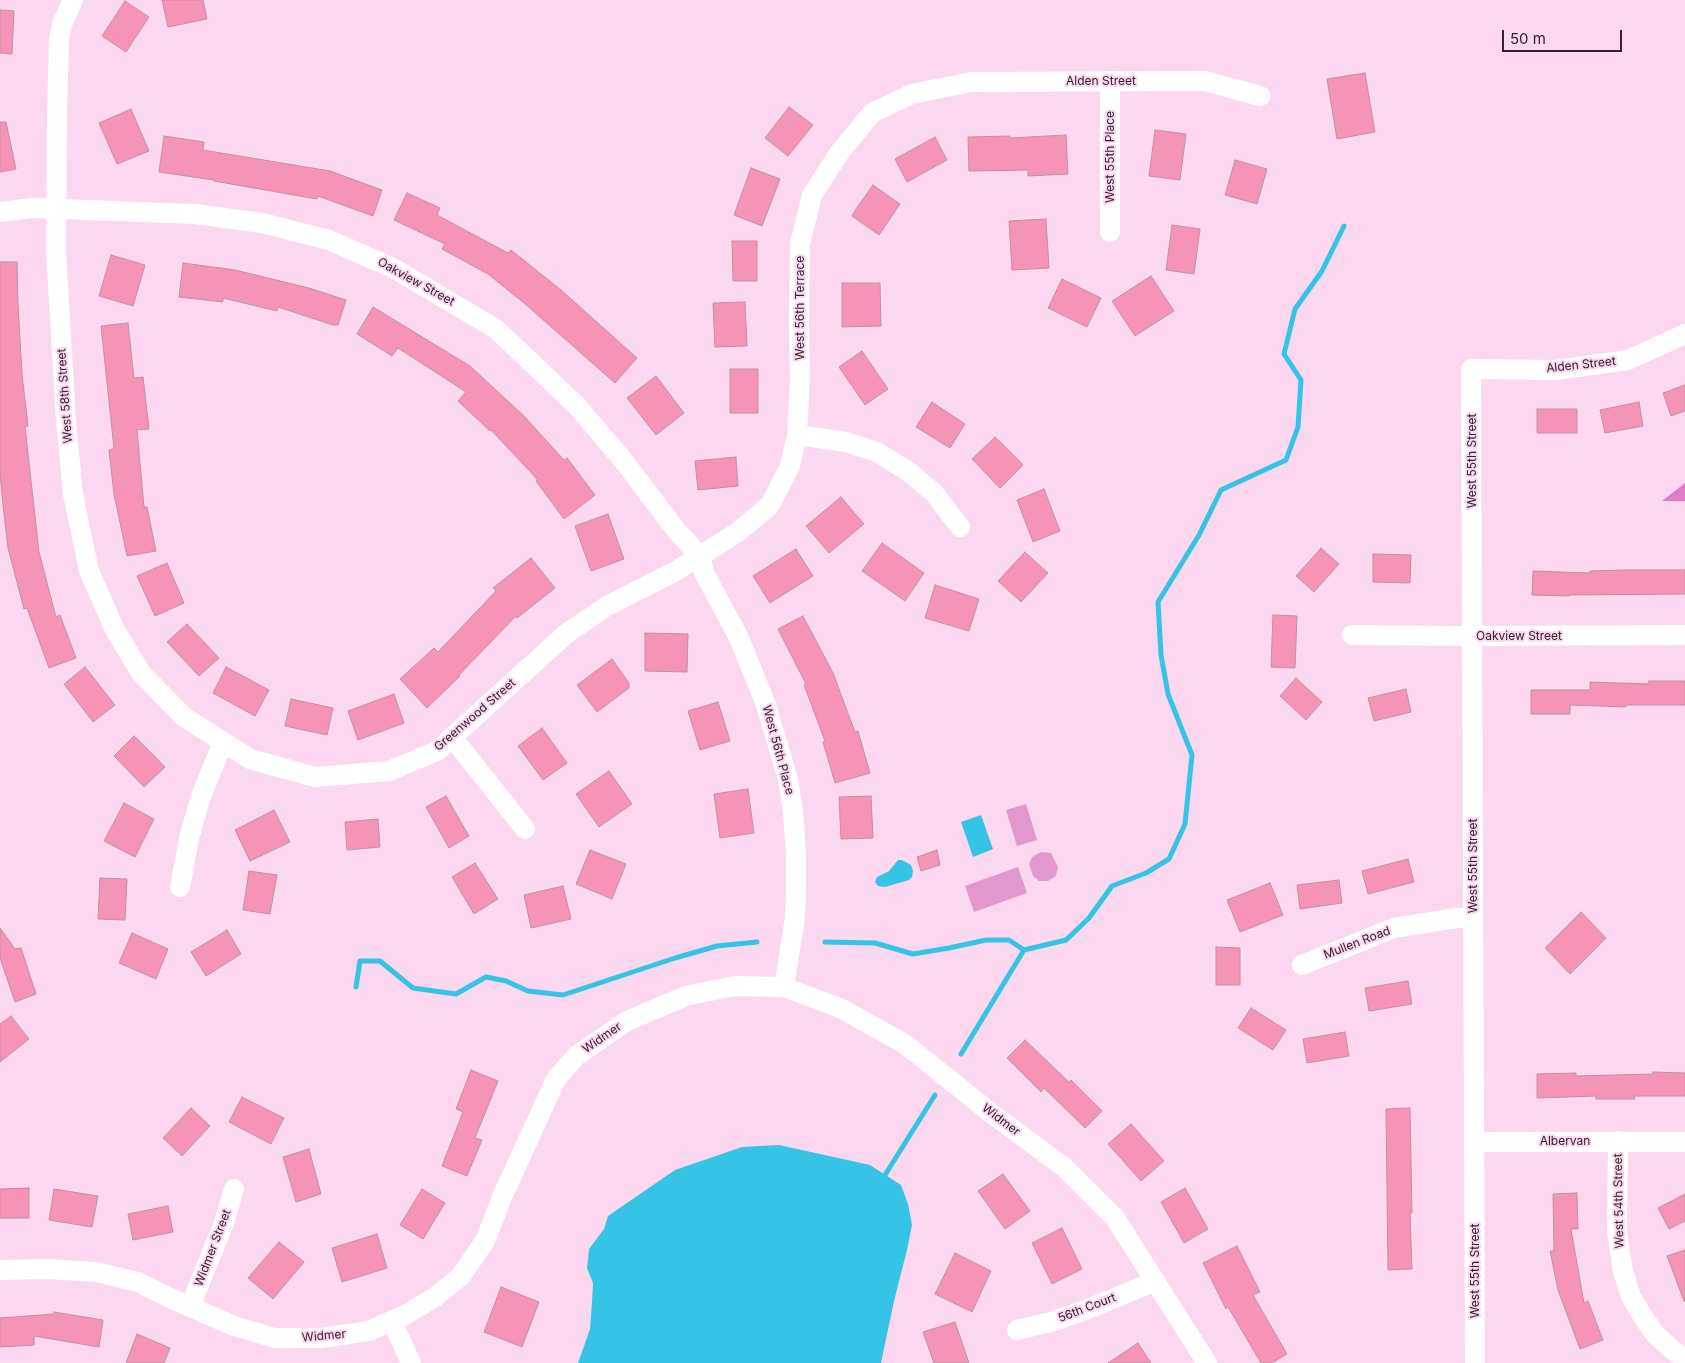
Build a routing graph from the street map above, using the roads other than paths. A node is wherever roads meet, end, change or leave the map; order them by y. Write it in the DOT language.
graph roads {
  1 [pos="73,0"];
  2 [pos="1110,81"];
  3 [pos="940,88"];
  4 [pos="1260,96"];
  5 [pos="56,209"];
  6 [pos="0,212"];
  7 [pos="1110,232"];
  8 [pos="1685,334"];
  9 [pos="1471,369"];
  10 [pos="797,435"];
  11 [pos="960,527"];
  12 [pos="700,556"];
  13 [pos="1352,634"];
  14 [pos="1685,635"];
  15 [pos="1472,636"];
  16 [pos="452,737"];
  17 [pos="223,742"];
  18 [pos="525,829"];
  19 [pos="180,887"];
  20 [pos="1473,918"];
  21 [pos="1302,965"];
  22 [pos="784,987"];
  23 [pos="1618,1141"];
  24 [pos="1474,1142"];
  25 [pos="1685,1142"];
  26 [pos="234,1189"];
  27 [pos="0,1270"];
  28 [pos="1156,1280"];
  29 [pos="190,1307"];
  30 [pos="392,1321"];
  31 [pos="1018,1330"];
  32 [pos="1685,1358"];
  33 [pos="412,1363"];
  34 [pos="1207,1363"];
  35 [pos="1475,1363"];
  1 -- 5 [label="street, West 58th Street"];
  2 -- 3 [label="street, Alden Street"];
  2 -- 4 [label="street, Alden Street"];
  2 -- 7 [label="street, West 55th Place"];
  3 -- 10 [label="street, West 56th Terrace"];
  5 -- 6 [label="street, Oakview Street"];
  5 -- 12 [label="street, Oakview Street"];
  5 -- 17 [label="street, West 58th Street"];
  8 -- 9 [label="street, Alden Street"];
  9 -- 15 [label="street, West 55th Street"];
  10 -- 11 [label="street"];
  10 -- 12 [label="street, West 56th Terrace"];
  12 -- 16 [label="street, Greenwood Street"];
  12 -- 22 [label="street, West 56th Place"];
  13 -- 15 [label="street, Oakview Street"];
  14 -- 15 [label="street, Oakview Street"];
  15 -- 20 [label="street, West 55th Street"];
  16 -- 17 [label="street, Greenwood Street"];
  16 -- 18 [label="street"];
  17 -- 19 [label="street"];
  20 -- 21 [label="street, Mullen Road"];
  20 -- 24 [label="street, West 55th Street"];
  22 -- 28 [label="street, Widmer"];
  22 -- 30 [label="street, Widmer"];
  23 -- 24 [label="street, Albervan"];
  23 -- 25 [label="street, Albervan"];
  23 -- 32 [label="street, West 54th Street"];
  24 -- 35 [label="street, West 55th Street"];
  26 -- 29 [label="street, Widmer Street"];
  27 -- 29 [label="street, Widmer"];
  28 -- 31 [label="street, 56th Court"];
  28 -- 34 [label="street, Widmer"];
  29 -- 30 [label="street, Widmer"];
  30 -- 33 [label="street"];
}
